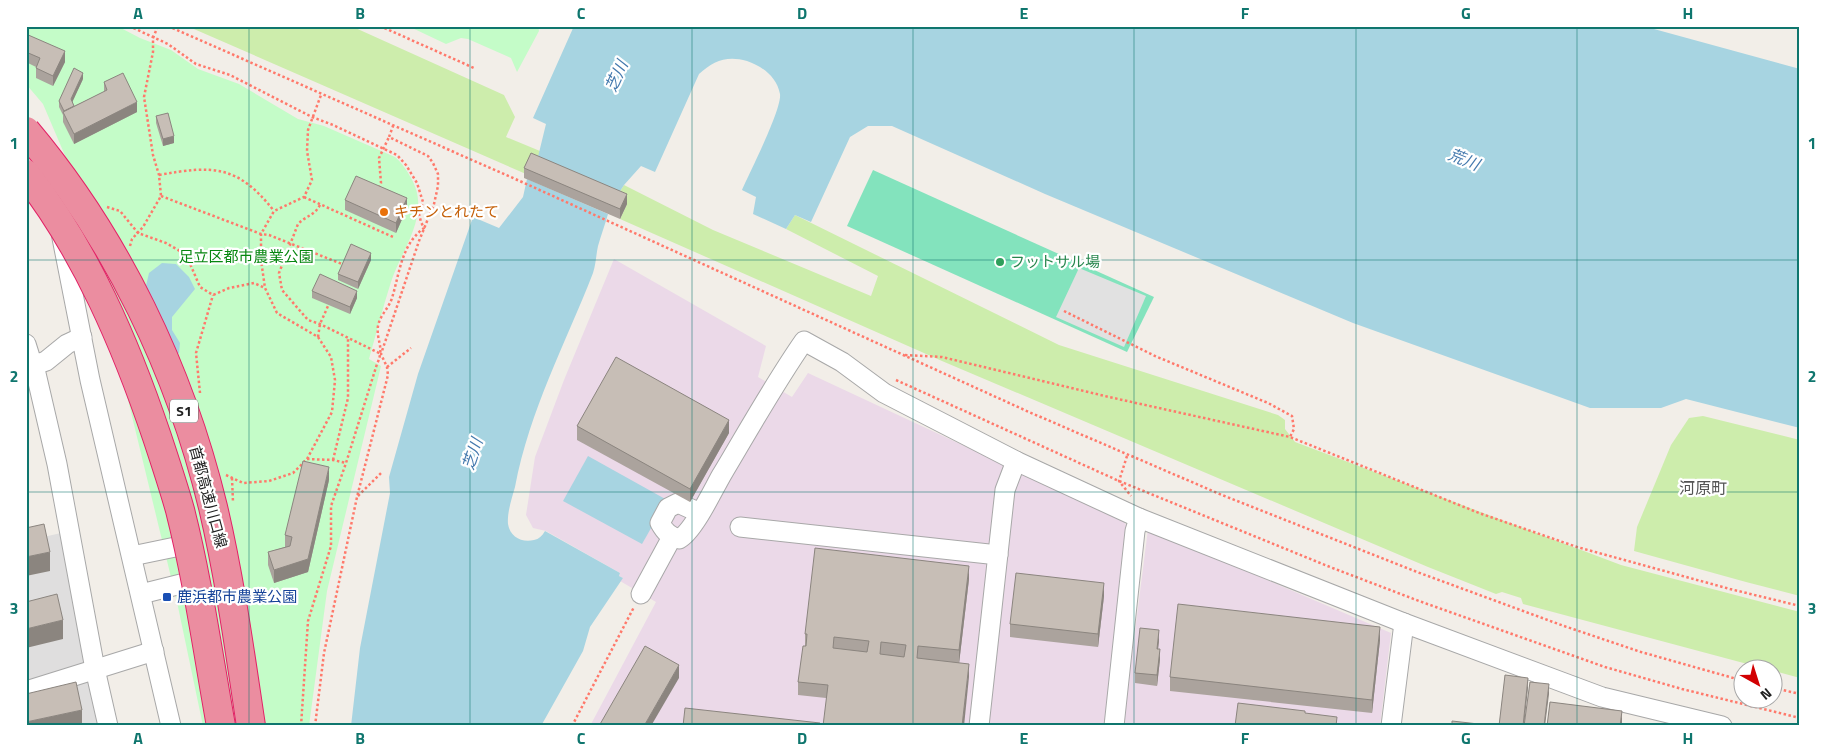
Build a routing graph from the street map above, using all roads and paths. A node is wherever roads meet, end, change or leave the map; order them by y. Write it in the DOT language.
graph roads {
  1 [pos="129,26"];
  2 [pos="158,26"];
  3 [pos="168,26"];
  4 [pos="380,26"];
  5 [pos="153,38"];
  6 [pos="474,68"];
  7 [pos="321,95"];
  8 [pos="312,117"];
  9 [pos="393,126"];
  10 [pos="26,131"];
  11 [pos="26,136"];
  12 [pos="389,137"];
  13 [pos="26,149"];
  14 [pos="383,149"];
  15 [pos="26,174"];
  16 [pos="159,176"];
  17 [pos="26,181"];
  18 [pos="377,195"];
  19 [pos="161,196"];
  20 [pos="304,197"];
  21 [pos="96,203"];
  22 [pos="320,205"];
  23 [pos="58,206"];
  24 [pos="274,211"];
  25 [pos="424,228"];
  26 [pos="138,233"];
  27 [pos="261,234"];
  28 [pos="393,237"];
  29 [pos="290,244"];
  30 [pos="130,247"];
  31 [pos="62,248"];
  32 [pos="342,264"];
  33 [pos="265,288"];
  34 [pos="214,295"];
  35 [pos="328,306"];
  36 [pos="1064,311"];
  37 [pos="320,324"];
  38 [pos="82,337"];
  39 [pos="318,337"];
  40 [pos="348,338"];
  41 [pos="26,344"];
  42 [pos="411,348"];
  43 [pos="381,354"];
  44 [pos="901,354"];
  45 [pos="30,366"];
  46 [pos="387,367"];
  47 [pos="888,377"];
  48 [pos="201,396"];
  49 [pos="1290,437"];
  50 [pos="1127,456"];
  51 [pos="307,459"];
  52 [pos="333,460"];
  53 [pos="1016,461"];
  54 [pos="346,463"];
  55 [pos="219,472"];
  56 [pos="381,474"];
  57 [pos="1119,481"];
  58 [pos="357,497"];
  59 [pos="1137,510"];
  60 [pos="700,513"];
  61 [pos="740,527"];
  62 [pos="672,537"];
  63 [pos="998,555"];
  64 [pos="132,556"];
  65 [pos="193,581"];
  66 [pos="141,594"];
  67 [pos="641,594"];
  68 [pos="1800,606"];
  69 [pos="246,612"];
  70 [pos="1404,623"];
  71 [pos="154,651"];
  72 [pos="95,669"];
  73 [pos="1734,678"];
  74 [pos="1784,690"];
  75 [pos="26,691"];
  76 [pos="1800,694"];
  77 [pos="1800,718"];
  78 [pos="1719,725"];
  79 [pos="108,726"];
  80 [pos="171,726"];
  81 [pos="221,726"];
  82 [pos="239,726"];
  83 [pos="251,726"];
  84 [pos="301,726"];
  85 [pos="316,726"];
  86 [pos="572,726"];
  87 [pos="979,726"];
  88 [pos="1114,726"];
  89 [pos="1391,726"];
  1 -- 5 [label="path"];
  2 -- 5 [label="path"];
  3 -- 7 [label="path"];
  4 -- 6 [label="path"];
  5 -- 8 [label="path"];
  5 -- 16 [label="path"];
  7 -- 8 [label="path"];
  7 -- 9 [label="path"];
  8 -- 14 [label="path"];
  8 -- 20 [label="path"];
  9 -- 12 [label="path"];
  9 -- 44 [label="path"];
  10 -- 83 [label="highway, 首都高速川口線 / S1, bridge"];
  11 -- 23 [label="street"];
  12 -- 14 [label="path"];
  12 -- 25 [label="path"];
  13 -- 82 [label="highway"];
  14 -- 18 [label="path"];
  14 -- 25 [label="path"];
  15 -- 81 [label="highway, 首都高速川口線 / S1, bridge"];
  16 -- 19 [label="path"];
  16 -- 24 [label="path"];
  17 -- 31 [label="street"];
  19 -- 26 [label="path"];
  19 -- 27 [label="path"];
  20 -- 22 [label="path"];
  20 -- 24 [label="path"];
  21 -- 23 [label="street"];
  21 -- 26 [label="path"];
  22 -- 28 [label="path"];
  22 -- 29 [label="path"];
  23 -- 31 [label="street"];
  24 -- 27 [label="path"];
  25 -- 43 [label="path"];
  25 -- 43 [label="path"];
  26 -- 30 [label="path"];
  26 -- 34 [label="path"];
  27 -- 29 [label="path"];
  27 -- 33 [label="path"];
  29 -- 32 [label="path"];
  29 -- 37 [label="path"];
  31 -- 38 [label="street"];
  33 -- 34 [label="path"];
  33 -- 39 [label="path"];
  34 -- 48 [label="path"];
  35 -- 37 [label="path"];
  36 -- 49 [label="path"];
  37 -- 39 [label="path"];
  37 -- 40 [label="path"];
  38 -- 45 [label="street"];
  38 -- 64 [label="street"];
  39 -- 51 [label="path"];
  40 -- 43 [label="path"];
  40 -- 52 [label="path"];
  41 -- 45 [label="street"];
  42 -- 46 [label="path"];
  43 -- 46 [label="path"];
  43 -- 54 [label="path"];
  44 -- 49 [label="path"];
  44 -- 50 [label="path"];
  45 -- 72 [label="street"];
  46 -- 58 [label="path"];
  47 -- 57 [label="path"];
  49 -- 68 [label="path"];
  50 -- 57 [label="path"];
  50 -- 73 [label="path"];
  51 -- 52 [label="path"];
  51 -- 55 [label="path"];
  52 -- 54 [label="path"];
  53 -- 59 [label="street"];
  53 -- 60 [label="street"];
  53 -- 63 [label="street"];
  54 -- 84 [label="path"];
  56 -- 58 [label="path"];
  57 -- 59 [label="path"];
  57 -- 77 [label="path"];
  58 -- 85 [label="path"];
  59 -- 70 [label="street"];
  59 -- 88 [label="street"];
  60 -- 62 [label="street"];
  60 -- 62 [label="street"];
  61 -- 63 [label="street"];
  62 -- 67 [label="street"];
  63 -- 87 [label="street"];
  64 -- 65 [label="street"];
  64 -- 66 [label="street"];
  65 -- 66 [label="street"];
  65 -- 69 [label="street"];
  66 -- 71 [label="street"];
  67 -- 86 [label="path"];
  70 -- 78 [label="street"];
  70 -- 89 [label="street"];
  71 -- 72 [label="street"];
  71 -- 80 [label="street"];
  72 -- 75 [label="street"];
  72 -- 79 [label="street"];
  74 -- 76 [label="path"];
}
